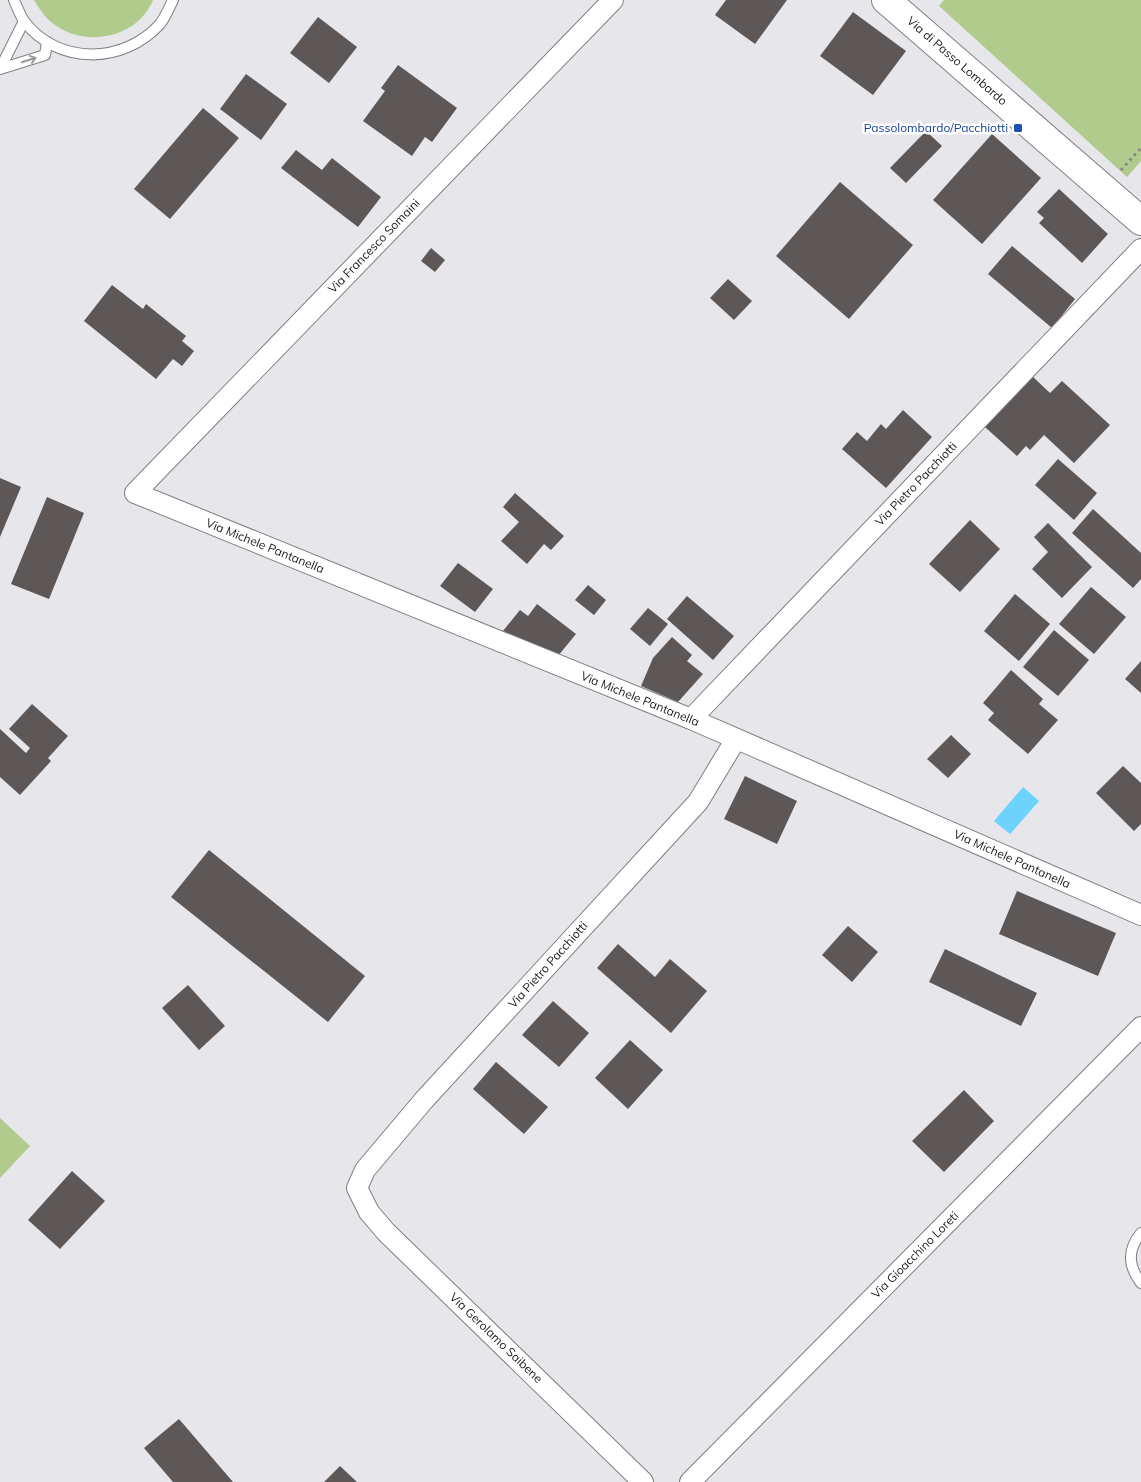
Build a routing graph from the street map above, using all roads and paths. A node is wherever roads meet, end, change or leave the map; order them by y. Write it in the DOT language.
graph roads {
  1 [pos="14,0"];
  2 [pos="172,0"];
  3 [pos="613,0"];
  4 [pos="886,0"];
  5 [pos="24,21"];
  6 [pos="47,42"];
  7 [pos="0,70"];
  8 [pos="1141,221"];
  9 [pos="1141,249"];
  10 [pos="136,493"];
  11 [pos="691,719"];
  12 [pos="736,739"];
  13 [pos="1141,915"];
  14 [pos="1141,1027"];
  15 [pos="357,1188"];
  16 [pos="1141,1233"];
  17 [pos="1141,1282"];
  18 [pos="643,1482"];
  19 [pos="690,1482"];
  1 -- 5 [label="lane"];
  2 -- 6 [label="lane"];
  3 -- 10 [label="street, Via Francesco Somaini"];
  4 -- 8 [label="street, Via di Passo Lombardo"];
  5 -- 6 [label="lane"];
  5 -- 7 [label="lane"];
  7 -- 6 [label="lane, one-way"];
  9 -- 11 [label="street, Via Pietro Pacchiotti"];
  10 -- 11 [label="street, Via Michele Pantanella"];
  11 -- 12 [label="street, Via Michele Pantanella"];
  12 -- 13 [label="street, Via Michele Pantanella"];
  12 -- 15 [label="street, Via Pietro Pacchiotti"];
  14 -- 19 [label="street, Via Gioacchino Loreti"];
  15 -- 18 [label="street, Via Gerolamo Saibene"];
  16 -- 17 [label="lane"];
}
